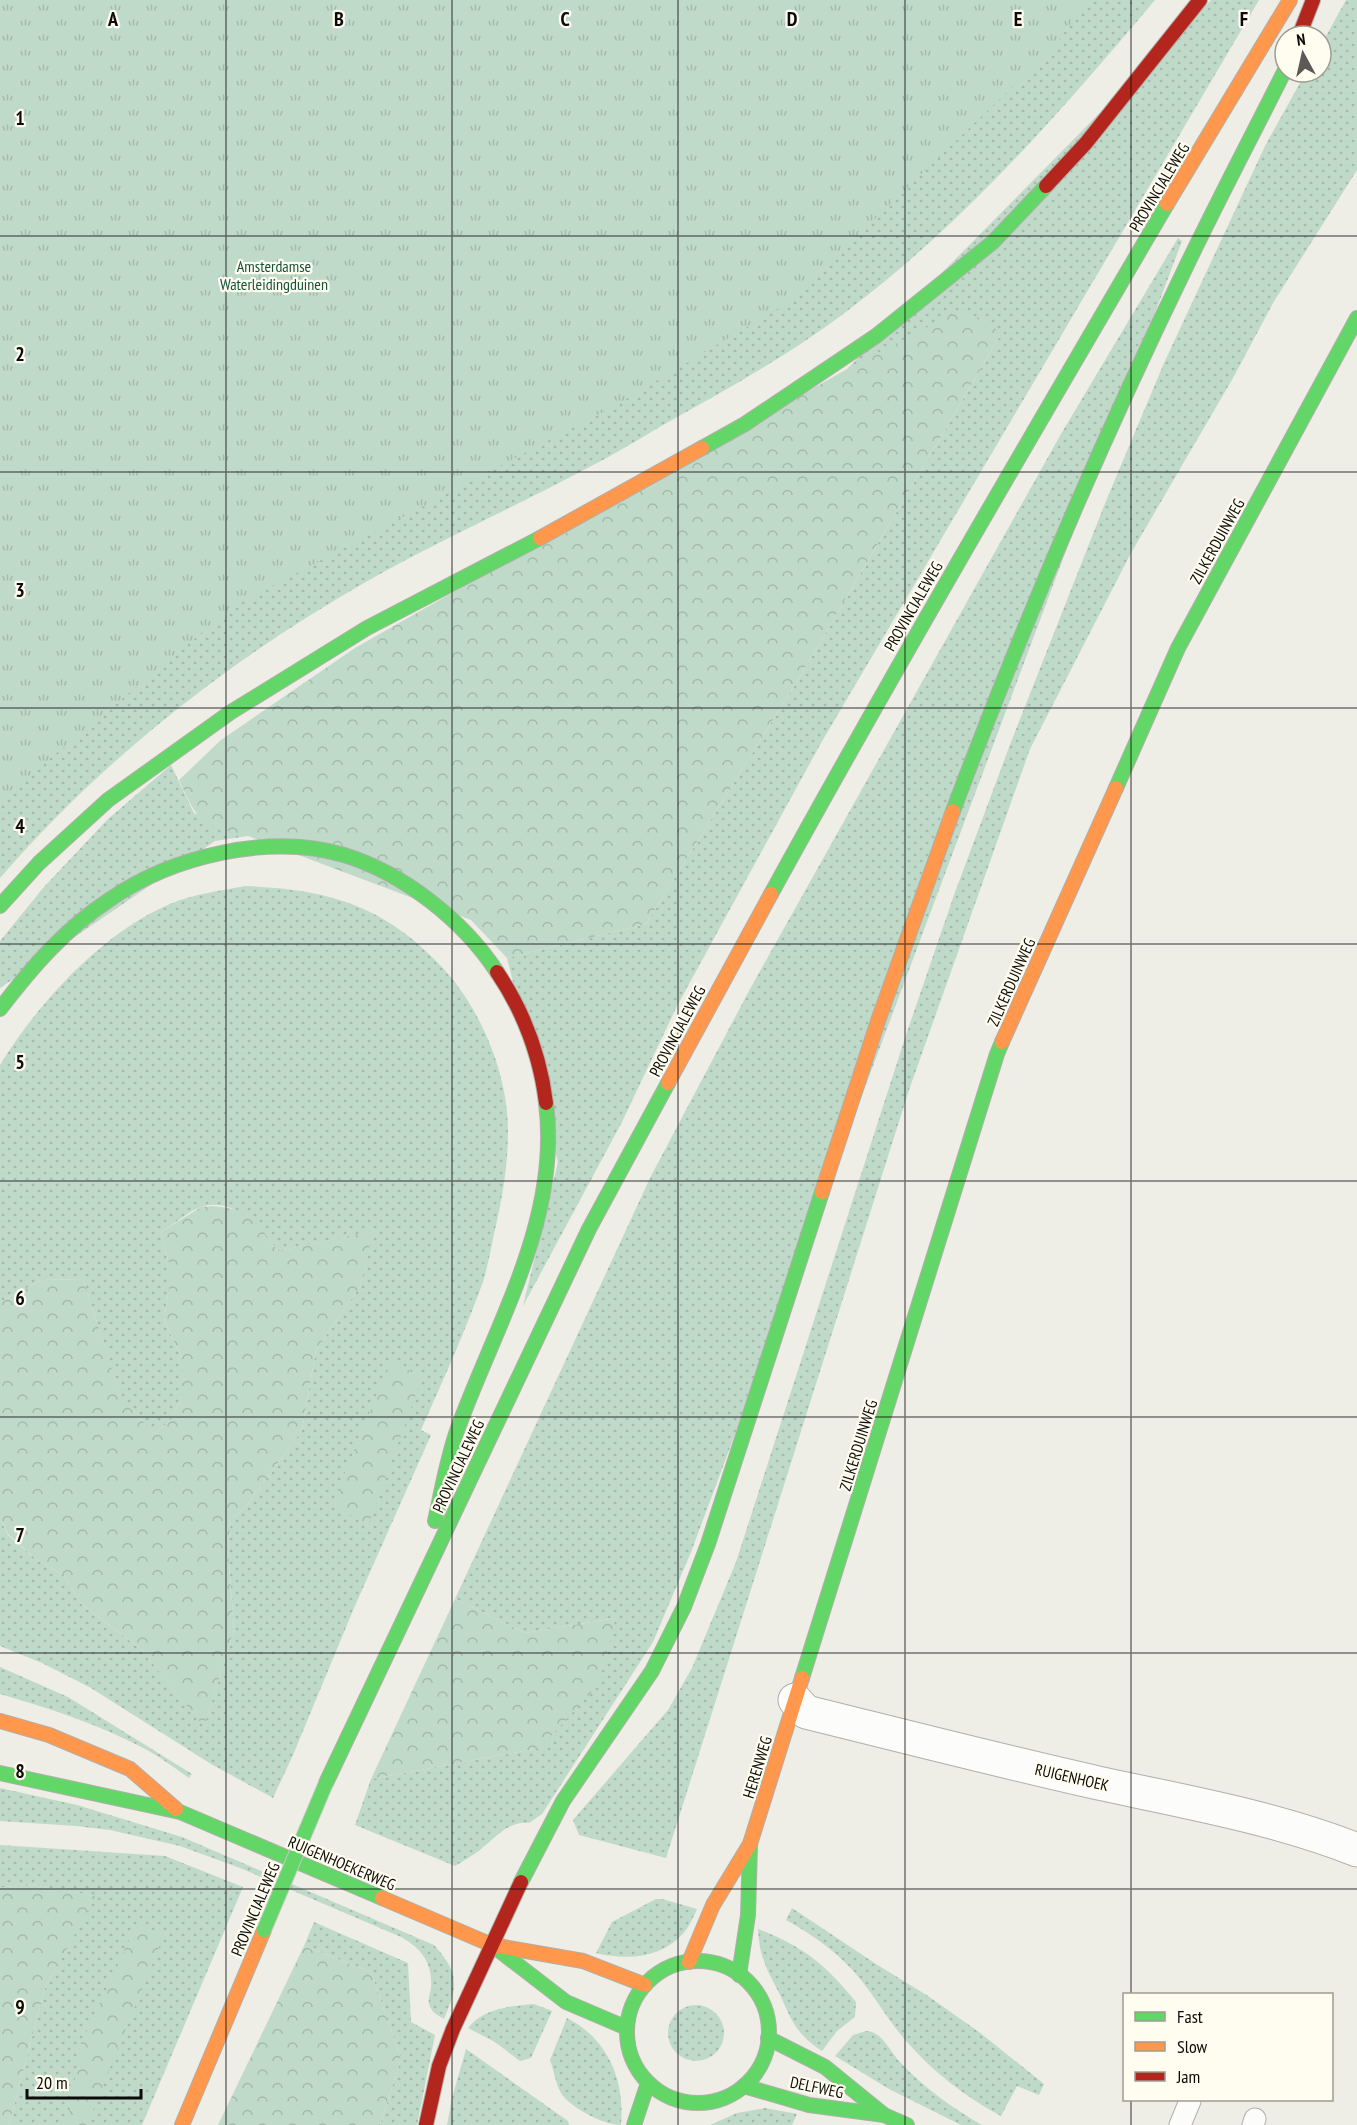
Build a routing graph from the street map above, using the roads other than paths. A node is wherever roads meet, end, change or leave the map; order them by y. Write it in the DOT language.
graph roads {
  1 [pos="1200,0"];
  2 [pos="1290,0"];
  3 [pos="1313,0"];
  4 [pos="1304,24"];
  5 [pos="1278,84"];
  6 [pos="1357,318"];
  7 [pos="0,906"];
  8 [pos="0,1009"];
  9 [pos="421,1583"];
  10 [pos="795,1700"];
  11 [pos="0,1721"];
  12 [pos="0,1773"];
  13 [pos="180,1812"];
  14 [pos="750,1844"];
  15 [pos="1356,1846"];
  16 [pos="492,1945"];
  17 [pos="689,1962"];
  18 [pos="740,1975"];
  19 [pos="645,1985"];
  20 [pos="627,2028"];
  21 [pos="768,2037"];
  22 [pos="648,2083"];
  23 [pos="744,2086"];
  24 [pos="1190,2101"];
  25 [pos="689,2103"];
  26 [pos="884,2115"];
  27 [pos="682,2118"];
  28 [pos="182,2125"];
  29 [pos="426,2125"];
  30 [pos="634,2125"];
  31 [pos="907,2125"];
  32 [pos="1180,2125"];
  1 -- 7 [label="main road"];
  2 -- 9 [label="main road, PROVINCIALEWEG"];
  3 -- 4 [label="main road"];
  5 -- 16 [label="main road"];
  6 -- 10 [label="main road, ZILKERDUINWEG"];
  8 -- 9 [label="main road"];
  9 -- 28 [label="main road, PROVINCIALEWEG, bridge"];
  10 -- 14 [label="main road, HERENWEG"];
  10 -- 15 [label="street, RUIGENHOEK"];
  11 -- 13 [label="main road, RUIGENHOEKERWEG"];
  12 -- 13 [label="main road, RUIGENHOEKERWEG"];
  13 -- 16 [label="main road, RUIGENHOEKERWEG"];
  14 -- 17 [label="main road, HERENWEG"];
  14 -- 18 [label="main road, HERENWEG"];
  16 -- 19 [label="main road, RUIGENHOEKERWEG"];
  16 -- 20 [label="main road, RUIGENHOEKERWEG"];
  16 -- 29 [label="main road"];
  17 -- 18 [label="main road"];
  17 -- 19 [label="main road"];
  18 -- 21 [label="main road"];
  19 -- 20 [label="main road"];
  20 -- 22 [label="main road"];
  21 -- 23 [label="main road"];
  21 -- 26 [label="main road, DELFWEG"];
  22 -- 25 [label="main road"];
  22 -- 30 [label="main road"];
  23 -- 25 [label="main road"];
  23 -- 26 [label="main road, DELFWEG"];
  24 -- 32 [label="lane"];
  25 -- 27 [label="main road"];
  26 -- 31 [label="main road, DELFWEG"];
}
